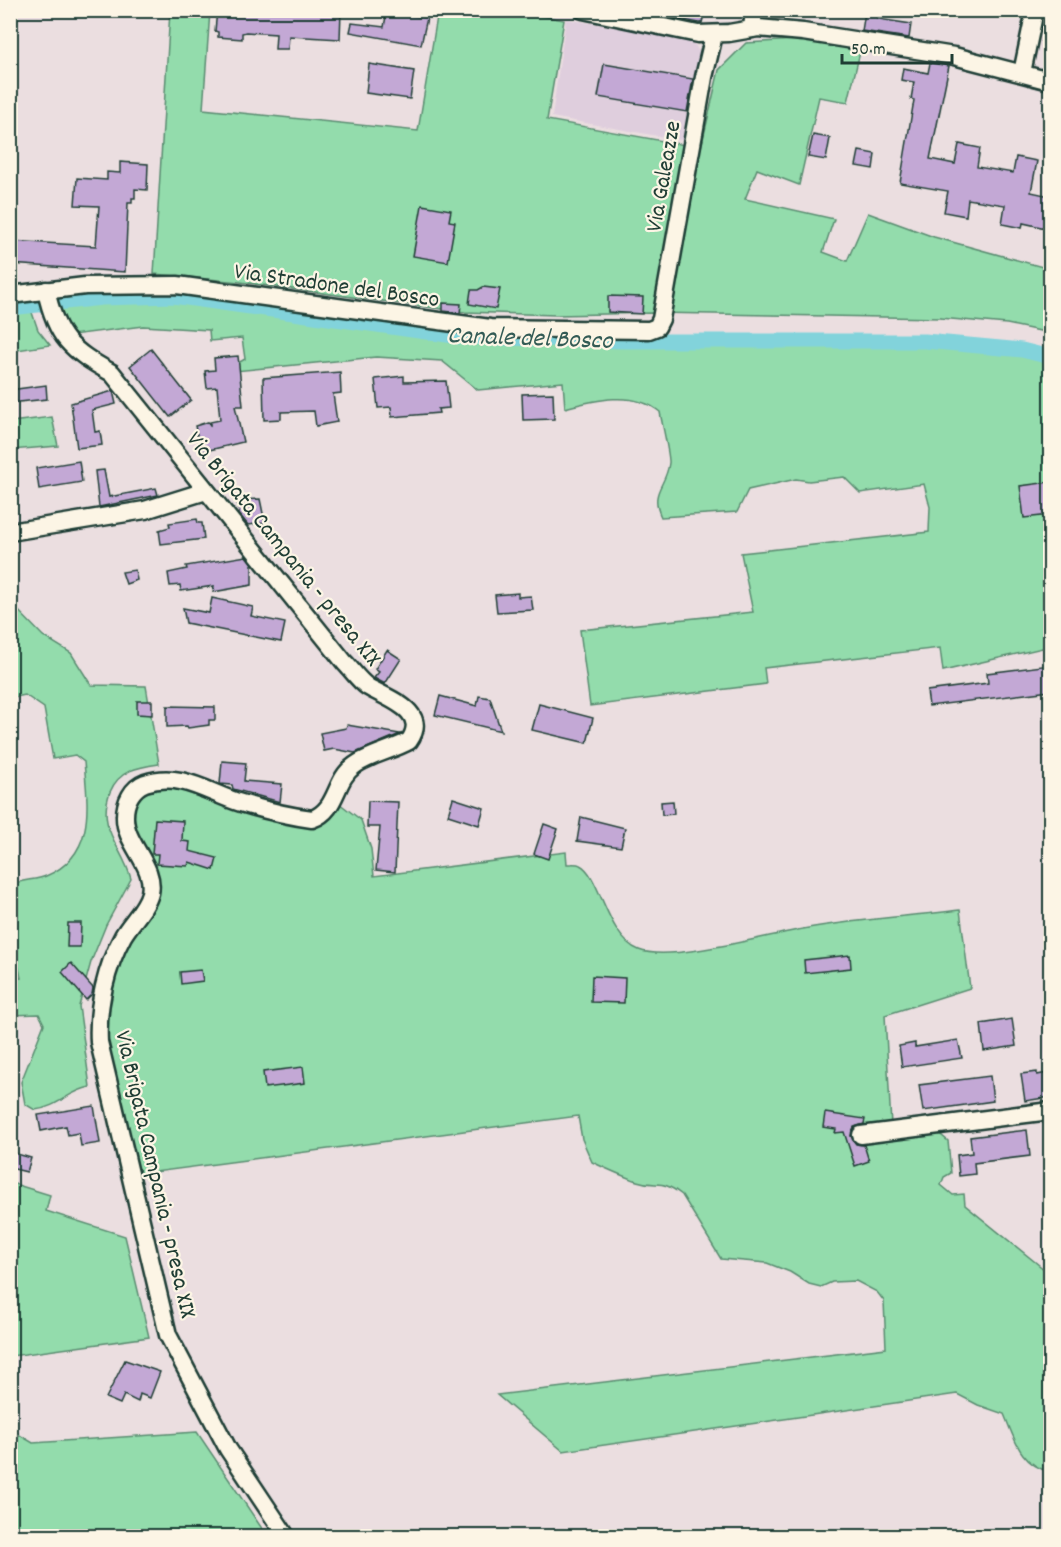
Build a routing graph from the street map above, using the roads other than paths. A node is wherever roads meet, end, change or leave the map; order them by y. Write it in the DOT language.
graph roads {
  1 [pos="583,10"];
  2 [pos="754,10"];
  3 [pos="1035,10"];
  4 [pos="752,28"];
  5 [pos="714,35"];
  6 [pos="1022,73"];
  7 [pos="1050,81"];
  8 [pos="46,290"];
  9 [pos="10,295"];
  10 [pos="657,327"];
  11 [pos="206,491"];
  12 [pos="10,532"];
  13 [pos="1050,1111"];
  14 [pos="861,1136"];
  15 [pos="286,1536"];
  1 -- 5 [label="street"];
  2 -- 4 [label="street"];
  3 -- 6 [label="street"];
  4 -- 5 [label="street"];
  4 -- 6 [label="street"];
  5 -- 10 [label="street, Via Galeazze"];
  6 -- 7 [label="street"];
  8 -- 9 [label="street, Via Stradone del Bosco"];
  8 -- 10 [label="street, Via Stradone del Bosco"];
  8 -- 11 [label="street, Via Brigata Campania - presa XIX"];
  11 -- 12 [label="street"];
  11 -- 15 [label="street, Via Brigata Campania - presa XIX"];
  13 -- 14 [label="street"];
}
